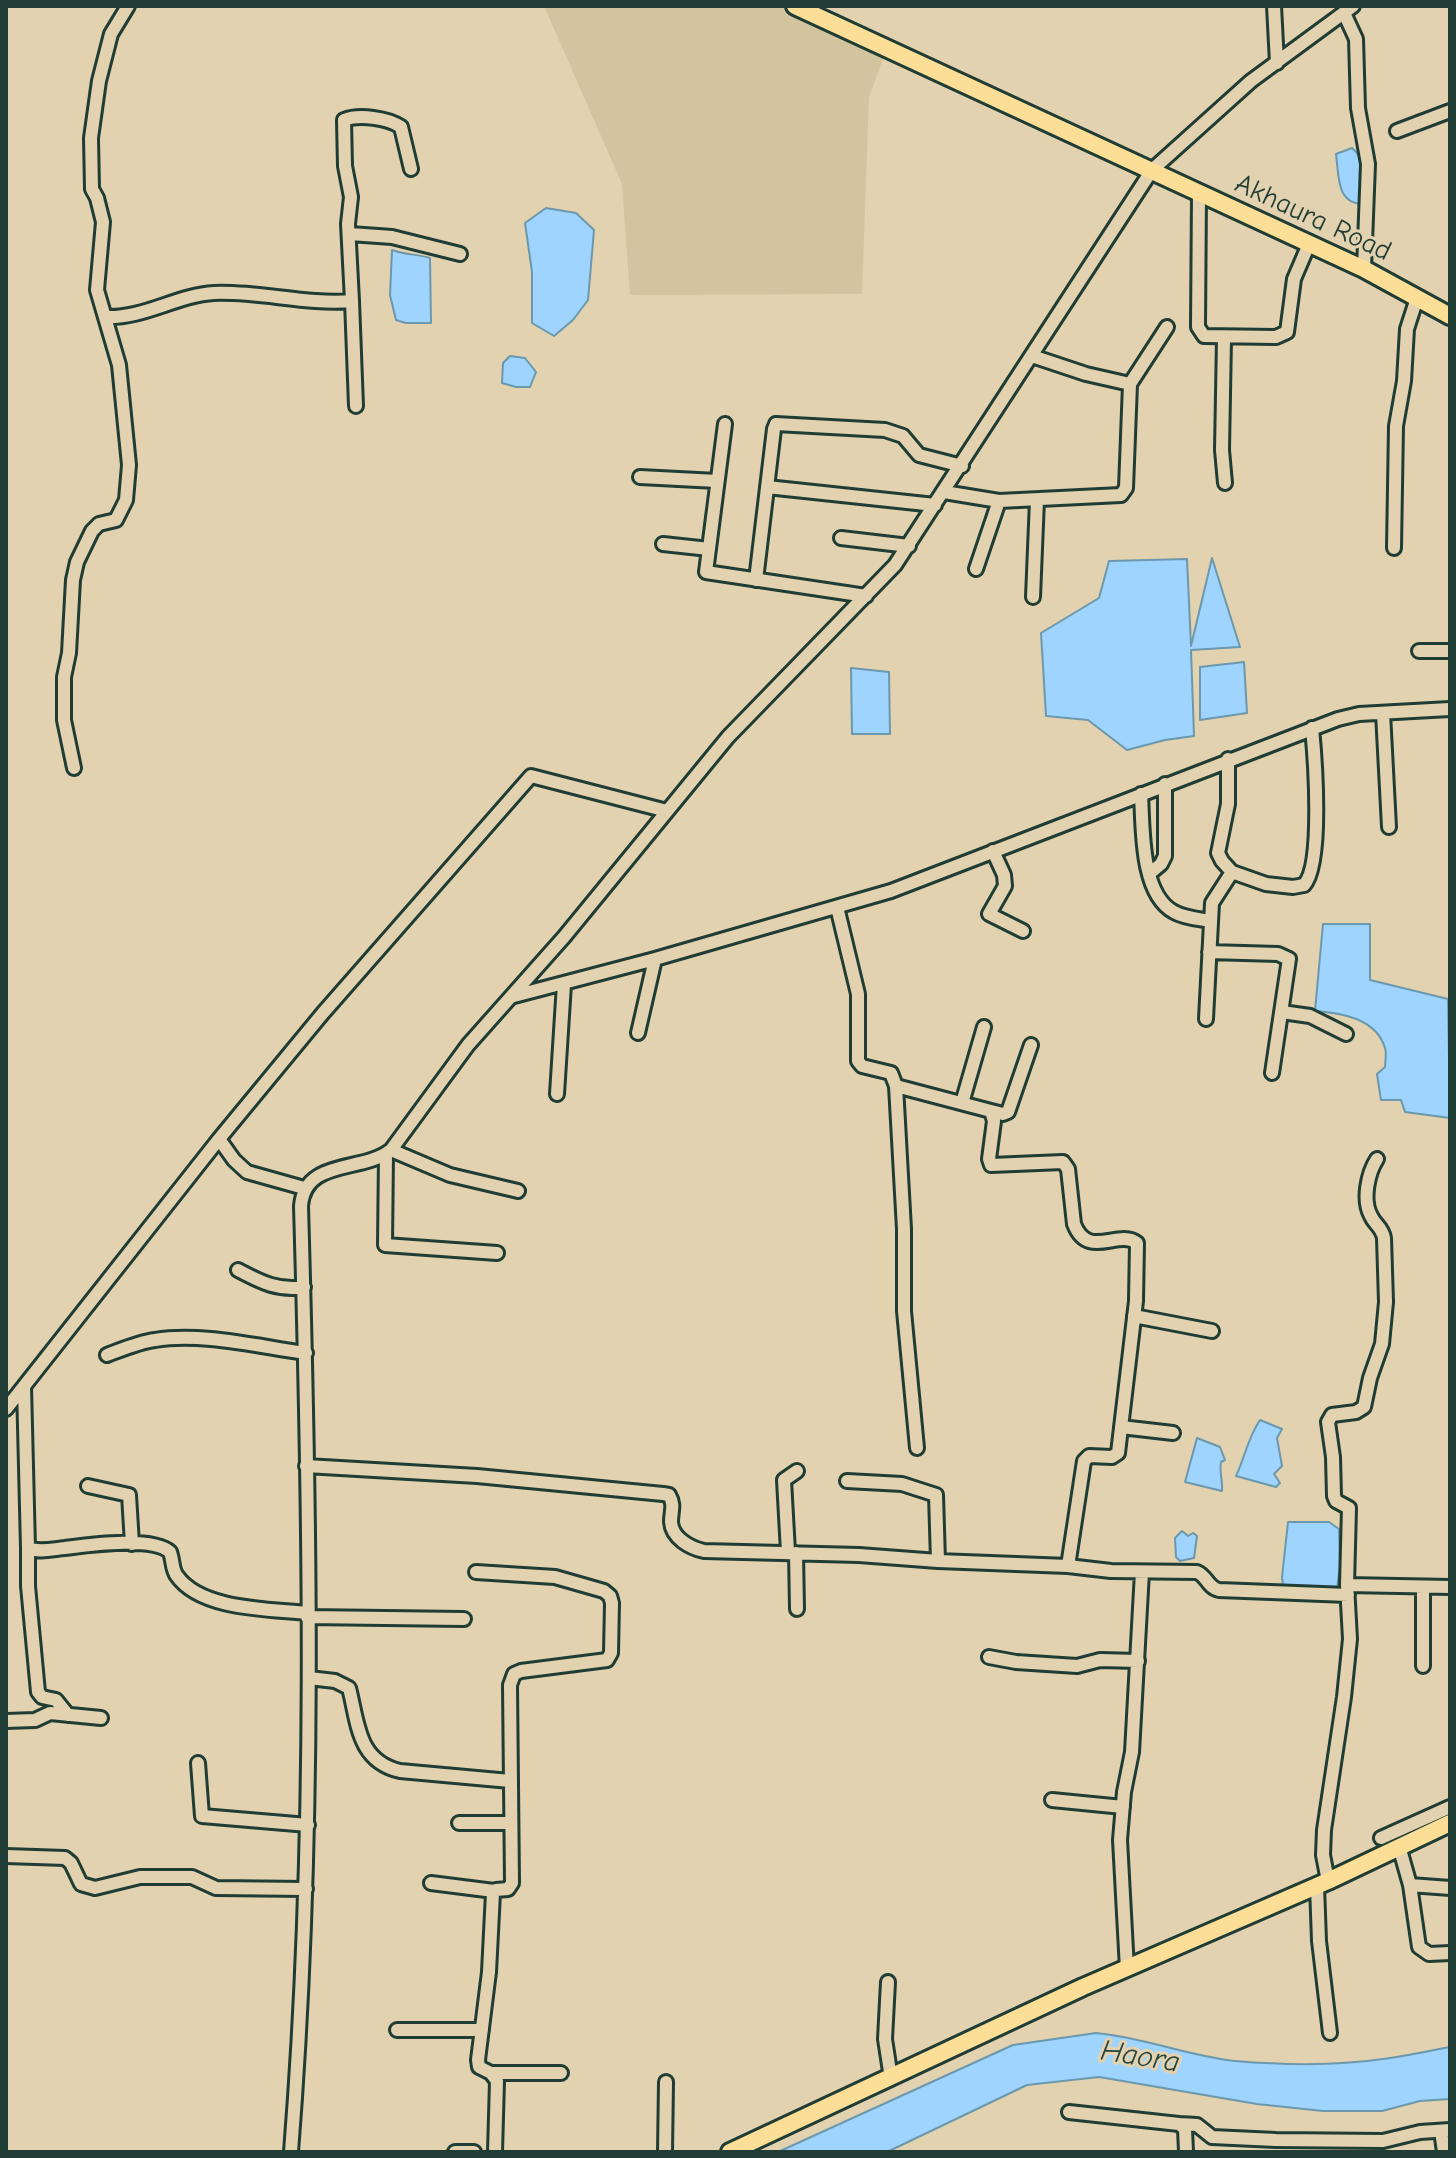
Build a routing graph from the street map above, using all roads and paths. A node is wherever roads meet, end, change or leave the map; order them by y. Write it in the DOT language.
graph roads {
  1 [pos="128,6"];
  2 [pos="795,6"];
  3 [pos="1274,6"];
  4 [pos="1348,10"];
  5 [pos="1277,63"];
  6 [pos="1450,111"];
  7 [pos="1397,131"];
  8 [pos="411,169"];
  9 [pos="1152,170"];
  10 [pos="1199,193"];
  11 [pos="350,234"];
  12 [pos="1309,244"];
  13 [pos="460,254"];
  14 [pos="1364,269"];
  15 [pos="1417,298"];
  16 [pos="352,301"];
  17 [pos="1450,316"];
  18 [pos="105,317"];
  19 [pos="1167,327"];
  20 [pos="1224,338"];
  21 [pos="1032,356"];
  22 [pos="1130,384"];
  23 [pos="356,406"];
  24 [pos="725,424"];
  25 [pos="962,466"];
  26 [pos="640,477"];
  27 [pos="717,481"];
  28 [pos="1225,483"];
  29 [pos="767,487"];
  30 [pos="944,492"];
  31 [pos="1037,500"];
  32 [pos="999,501"];
  33 [pos="935,505"];
  34 [pos="841,538"];
  35 [pos="663,544"];
  36 [pos="909,546"];
  37 [pos="1394,548"];
  38 [pos="709,549"];
  39 [pos="976,569"];
  40 [pos="756,580"];
  41 [pos="866,596"];
  42 [pos="1033,597"];
  43 [pos="1419,651"];
  44 [pos="1450,651"];
  45 [pos="1450,709"];
  46 [pos="1383,713"];
  47 [pos="1312,728"];
  48 [pos="1228,759"];
  49 [pos="74,768"];
  50 [pos="1165,784"];
  51 [pos="1141,794"];
  52 [pos="667,811"];
  53 [pos="1389,827"];
  54 [pos="993,851"];
  55 [pos="1232,872"];
  56 [pos="1149,874"];
  57 [pos="837,907"];
  58 [pos="1211,921"];
  59 [pos="1023,931"];
  60 [pos="1209,952"];
  61 [pos="655,959"];
  62 [pos="564,984"];
  63 [pos="514,996"];
  64 [pos="1282,1012"];
  65 [pos="1206,1019"];
  66 [pos="984,1027"];
  67 [pos="638,1033"];
  68 [pos="1346,1034"];
  69 [pos="1031,1045"];
  70 [pos="1272,1073"];
  71 [pos="896,1086"];
  72 [pos="557,1094"];
  73 [pos="962,1103"];
  74 [pos="991,1111"];
  75 [pos="219,1139"];
  76 [pos="388,1152"];
  77 [pos="1377,1159"];
  78 [pos="304,1188"];
  79 [pos="518,1191"];
  80 [pos="497,1253"];
  81 [pos="238,1270"];
  82 [pos="304,1287"];
  83 [pos="1134,1316"];
  84 [pos="1212,1331"];
  85 [pos="306,1353"];
  86 [pos="107,1355"];
  87 [pos="24,1386"];
  88 [pos="6,1409"];
  89 [pos="1121,1427"];
  90 [pos="1173,1433"];
  91 [pos="917,1448"];
  92 [pos="306,1466"];
  93 [pos="797,1471"];
  94 [pos="847,1481"];
  95 [pos="88,1486"];
  96 [pos="132,1544"];
  97 [pos="28,1548"];
  98 [pos="792,1552"];
  99 [pos="938,1561"];
  100 [pos="1068,1566"];
  101 [pos="476,1572"];
  102 [pos="1142,1572"];
  103 [pos="1423,1587"];
  104 [pos="1450,1587"];
  105 [pos="1347,1590"];
  106 [pos="797,1609"];
  107 [pos="307,1615"];
  108 [pos="464,1619"];
  109 [pos="989,1657"];
  110 [pos="1138,1661"];
  111 [pos="1423,1666"];
  112 [pos="309,1678"];
  113 [pos="68,1715"];
  114 [pos="101,1718"];
  115 [pos="6,1721"];
  116 [pos="198,1763"];
  117 [pos="510,1781"];
  118 [pos="1052,1800"];
  119 [pos="1123,1807"];
  120 [pos="1450,1807"];
  121 [pos="459,1823"];
  122 [pos="511,1823"];
  123 [pos="1450,1823"];
  124 [pos="308,1825"];
  125 [pos="1381,1838"];
  126 [pos="1399,1846"];
  127 [pos="6,1856"];
  128 [pos="431,1883"];
  129 [pos="1322,1883"];
  130 [pos="1410,1885"];
  131 [pos="1450,1888"];
  132 [pos="306,1889"];
  133 [pos="494,1891"];
  134 [pos="1450,1953"];
  135 [pos="1127,1969"];
  136 [pos="888,1982"];
  137 [pos="397,2030"];
  138 [pos="482,2030"];
  139 [pos="1330,2033"];
  140 [pos="491,2073"];
  141 [pos="561,2073"];
  142 [pos="891,2078"];
  143 [pos="666,2082"];
  144 [pos="1069,2112"];
  145 [pos="1179,2124"];
  146 [pos="1446,2131"];
  147 [pos="1236,2145"];
  148 [pos="1276,2146"];
  149 [pos="1354,2146"];
  150 [pos="291,2152"];
  151 [pos="455,2152"];
  152 [pos="474,2152"];
  153 [pos="495,2152"];
  154 [pos="665,2152"];
  155 [pos="730,2152"];
  156 [pos="1186,2152"];
  157 [pos="1444,2152"];
  1 -- 18 [label="street"];
  2 -- 9 [label="main road, Akhaura Road"];
  3 -- 5 [label="street"];
  4 -- 5 [label="street"];
  4 -- 14 [label="street"];
  5 -- 9 [label="street"];
  6 -- 7 [label="street"];
  8 -- 11 [label="street"];
  9 -- 10 [label="main road, Akhaura Road"];
  9 -- 21 [label="street"];
  10 -- 12 [label="main road, Akhaura Road"];
  10 -- 20 [label="street"];
  11 -- 13 [label="street"];
  11 -- 16 [label="street"];
  12 -- 14 [label="main road, Akhaura Road"];
  12 -- 20 [label="street"];
  14 -- 15 [label="main road, Akhaura Road"];
  15 -- 17 [label="main road, Akhaura Road"];
  15 -- 37 [label="street"];
  16 -- 18 [label="street"];
  16 -- 23 [label="street"];
  18 -- 49 [label="street"];
  19 -- 22 [label="street"];
  20 -- 28 [label="street"];
  21 -- 22 [label="street"];
  21 -- 25 [label="street"];
  22 -- 31 [label="street"];
  24 -- 27 [label="street"];
  25 -- 29 [label="street"];
  25 -- 30 [label="street"];
  26 -- 27 [label="street"];
  27 -- 38 [label="street"];
  29 -- 33 [label="street"];
  29 -- 40 [label="street"];
  30 -- 32 [label="street"];
  30 -- 33 [label="street"];
  31 -- 32 [label="street"];
  31 -- 42 [label="street"];
  32 -- 39 [label="street"];
  33 -- 36 [label="street"];
  34 -- 36 [label="street"];
  35 -- 38 [label="street"];
  36 -- 41 [label="street"];
  38 -- 40 [label="street"];
  40 -- 41 [label="street"];
  41 -- 52 [label="street"];
  43 -- 44 [label="street"];
  45 -- 46 [label="street"];
  46 -- 47 [label="street"];
  46 -- 53 [label="street"];
  47 -- 48 [label="street"];
  47 -- 55 [label="street"];
  48 -- 50 [label="street"];
  48 -- 55 [label="street"];
  50 -- 51 [label="street"];
  50 -- 56 [label="street"];
  51 -- 54 [label="street"];
  51 -- 56 [label="street"];
  52 -- 63 [label="street"];
  52 -- 75 [label="street"];
  54 -- 57 [label="street"];
  54 -- 59 [label="street"];
  55 -- 58 [label="street"];
  56 -- 58 [label="street"];
  57 -- 61 [label="street"];
  57 -- 71 [label="street"];
  58 -- 60 [label="street"];
  60 -- 64 [label="street"];
  60 -- 65 [label="street"];
  61 -- 62 [label="street"];
  61 -- 67 [label="street"];
  62 -- 63 [label="street"];
  62 -- 72 [label="street"];
  63 -- 76 [label="street"];
  64 -- 68 [label="street"];
  64 -- 70 [label="street"];
  66 -- 73 [label="street"];
  69 -- 74 [label="street"];
  71 -- 73 [label="street"];
  71 -- 91 [label="street"];
  73 -- 74 [label="street"];
  74 -- 83 [label="street"];
  75 -- 78 [label="street"];
  75 -- 87 [label="street"];
  76 -- 78 [label="street"];
  76 -- 79 [label="street"];
  76 -- 80 [label="street"];
  77 -- 105 [label="street"];
  78 -- 82 [label="street"];
  81 -- 82 [label="street"];
  82 -- 85 [label="street"];
  83 -- 84 [label="street"];
  83 -- 89 [label="street"];
  85 -- 86 [label="street"];
  85 -- 92 [label="street"];
  87 -- 88 [label="street"];
  87 -- 97 [label="street"];
  89 -- 90 [label="street"];
  89 -- 100 [label="street"];
  92 -- 98 [label="street"];
  92 -- 107 [label="street"];
  93 -- 98 [label="street"];
  94 -- 99 [label="street"];
  95 -- 96 [label="street"];
  96 -- 97 [label="street"];
  96 -- 107 [label="street"];
  97 -- 113 [label="street"];
  98 -- 99 [label="street"];
  98 -- 106 [label="street"];
  99 -- 100 [label="street"];
  100 -- 102 [label="street"];
  101 -- 117 [label="street"];
  102 -- 105 [label="street"];
  102 -- 110 [label="street"];
  103 -- 104 [label="street"];
  103 -- 105 [label="street"];
  103 -- 111 [label="street"];
  105 -- 129 [label="street"];
  107 -- 108 [label="street"];
  107 -- 112 [label="street"];
  109 -- 110 [label="street"];
  110 -- 119 [label="street"];
  112 -- 117 [label="street"];
  112 -- 124 [label="street"];
  113 -- 114 [label="street"];
  113 -- 115 [label="street"];
  116 -- 124 [label="street"];
  117 -- 122 [label="street"];
  118 -- 119 [label="street"];
  119 -- 135 [label="street"];
  120 -- 125 [label="street"];
  121 -- 122 [label="street"];
  122 -- 133 [label="street"];
  123 -- 126 [label="main road"];
  124 -- 132 [label="street"];
  126 -- 129 [label="main road"];
  126 -- 130 [label="street"];
  127 -- 132 [label="street"];
  128 -- 133 [label="street"];
  129 -- 135 [label="main road"];
  129 -- 139 [label="street"];
  130 -- 131 [label="street"];
  130 -- 134 [label="street"];
  132 -- 150 [label="street"];
  133 -- 138 [label="street"];
  135 -- 142 [label="main road"];
  136 -- 142 [label="street"];
  137 -- 138 [label="street"];
  138 -- 140 [label="street"];
  140 -- 141 [label="street"];
  140 -- 153 [label="street"];
  142 -- 155 [label="main road"];
  143 -- 154 [label="street"];
  144 -- 145 [label="street"];
  145 -- 147 [label="street"];
  145 -- 156 [label="street"];
  146 -- 149 [label="street"];
  146 -- 157 [label="street"];
  147 -- 148 [label="street"];
  148 -- 149 [label="street"];
  151 -- 152 [label="street"];
}
